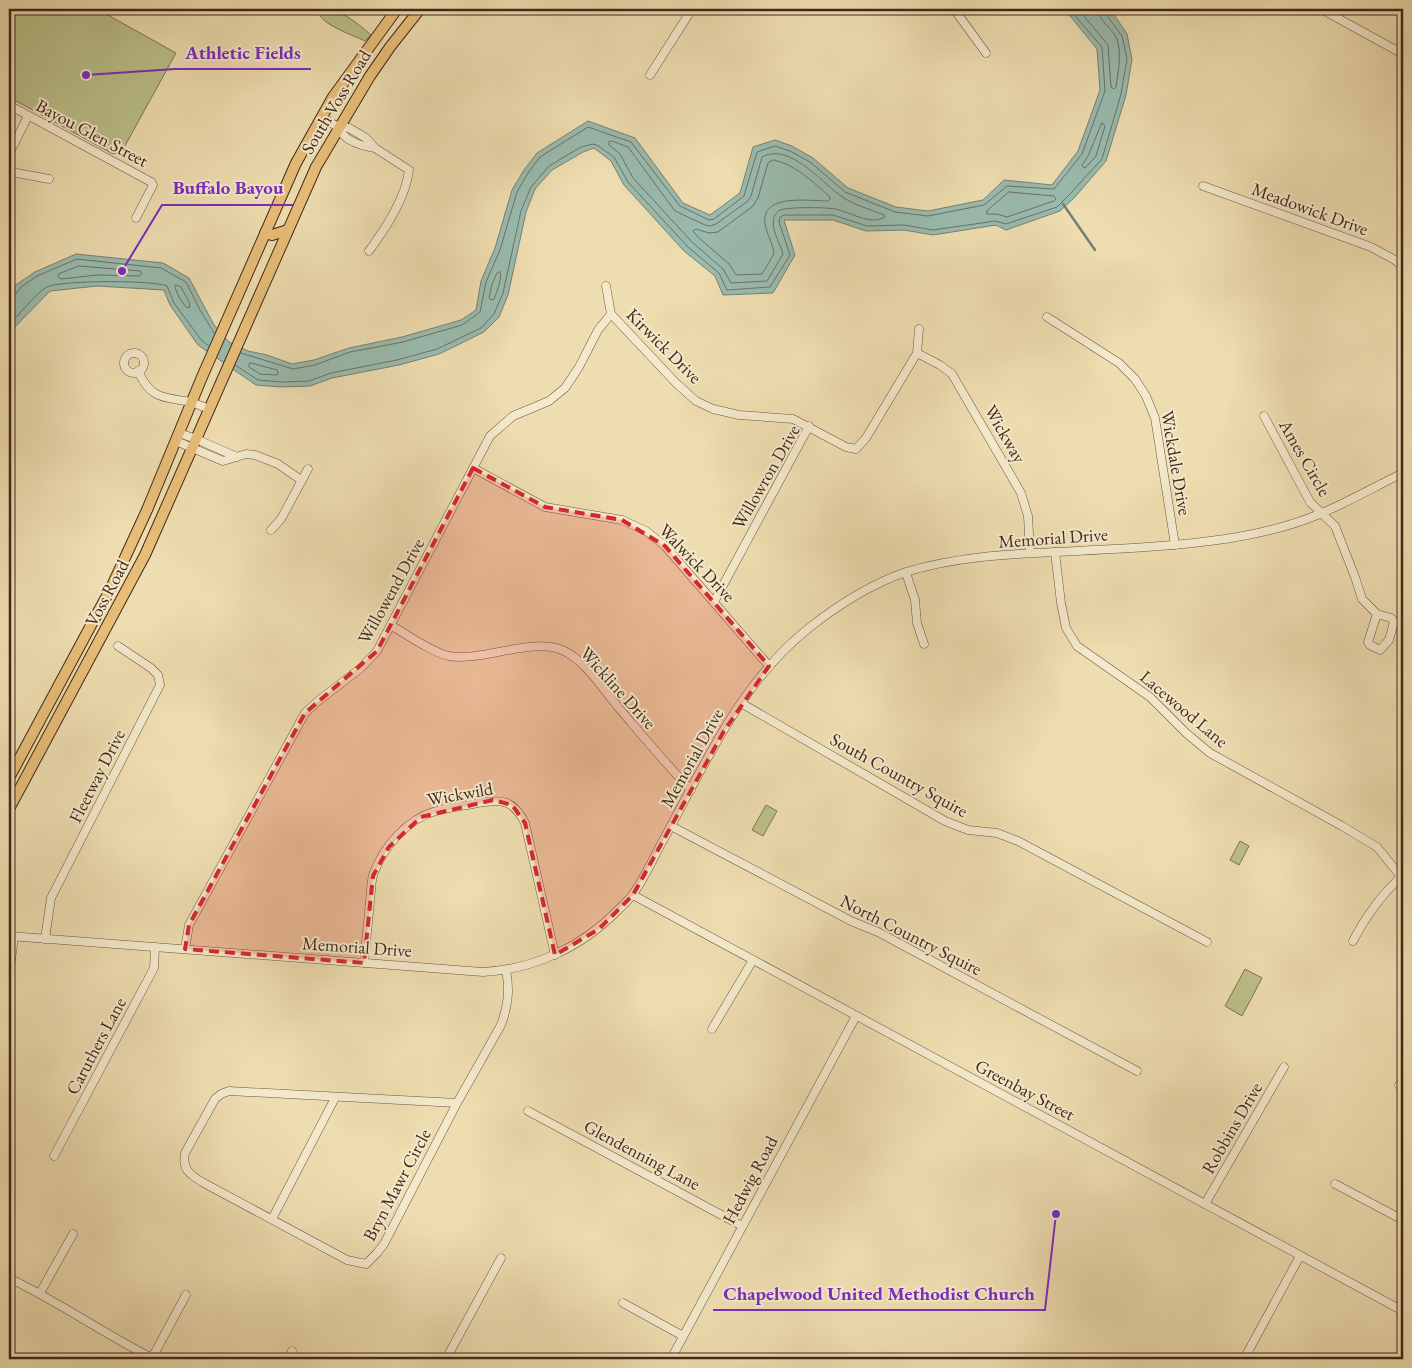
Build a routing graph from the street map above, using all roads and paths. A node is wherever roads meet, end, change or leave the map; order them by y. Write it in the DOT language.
graph roads {
  1 [pos="397,9"];
  2 [pos="420,9"];
  3 [pos="692,9"];
  4 [pos="954,9"];
  5 [pos="1321,9"];
  6 [pos="986,53"];
  7 [pos="1403,54"];
  8 [pos="650,76"];
  9 [pos="9,104"];
  10 [pos="28,116"];
  11 [pos="321,117"];
  12 [pos="338,127"];
  13 [pos="9,154"];
  14 [pos="10,170"];
  15 [pos="49,179"];
  16 [pos="9,181"];
  17 [pos="1203,186"];
  18 [pos="136,218"];
  19 [pos="288,230"];
  20 [pos="265,233"];
  21 [pos="369,252"];
  22 [pos="1403,267"];
  23 [pos="606,286"];
  24 [pos="611,314"];
  25 [pos="1047,317"];
  26 [pos="919,328"];
  27 [pos="917,353"];
  28 [pos="138,372"];
  29 [pos="202,377"];
  30 [pos="220,385"];
  31 [pos="192,402"];
  32 [pos="210,409"];
  33 [pos="1264,416"];
  34 [pos="809,426"];
  35 [pos="178,437"];
  36 [pos="194,443"];
  37 [pos="473,468"];
  38 [pos="308,469"];
  39 [pos="1403,473"];
  40 [pos="301,480"];
  41 [pos="147,510"];
  42 [pos="1322,513"];
  43 [pos="161,517"];
  44 [pos="271,530"];
  45 [pos="1175,545"];
  46 [pos="1030,552"];
  47 [pos="1055,552"];
  48 [pos="906,573"];
  49 [pos="714,602"];
  50 [pos="1377,614"];
  51 [pos="392,626"];
  52 [pos="924,644"];
  53 [pos="118,646"];
  54 [pos="769,666"];
  55 [pos="66,671"];
  56 [pos="80,679"];
  57 [pos="741,703"];
  58 [pos="23,752"];
  59 [pos="36,759"];
  60 [pos="9,778"];
  61 [pos="691,790"];
  62 [pos="9,809"];
  63 [pos="671,826"];
  64 [pos="1403,877"];
  65 [pos="633,895"];
  66 [pos="12,937"];
  67 [pos="45,938"];
  68 [pos="1353,941"];
  69 [pos="1207,942"];
  70 [pos="155,948"];
  71 [pos="185,950"];
  72 [pos="555,955"];
  73 [pos="753,960"];
  74 [pos="364,963"];
  75 [pos="506,970"];
  76 [pos="9,974"];
  77 [pos="856,1016"];
  78 [pos="712,1029"];
  79 [pos="1284,1067"];
  80 [pos="1137,1071"];
  81 [pos="335,1098"];
  82 [pos="457,1103"];
  83 [pos="528,1111"];
  84 [pos="54,1156"];
  85 [pos="1335,1184"];
  86 [pos="1205,1204"];
  87 [pos="272,1219"];
  88 [pos="1403,1220"];
  89 [pos="742,1226"];
  90 [pos="73,1234"];
  91 [pos="1300,1256"];
  92 [pos="501,1258"];
  93 [pos="9,1278"];
  94 [pos="40,1293"];
  95 [pos="186,1295"];
  96 [pos="623,1303"];
  97 [pos="1403,1311"];
  98 [pos="683,1336"];
  99 [pos="292,1351"];
  100 [pos="153,1359"];
  101 [pos="288,1359"];
  102 [pos="446,1359"];
  103 [pos="670,1359"];
  104 [pos="1244,1359"];
  1 -- 11 [label="main road, South Voss Road"];
  2 -- 12 [label="main road, South Voss Road"];
  3 -- 8 [label="street"];
  4 -- 6 [label="street"];
  5 -- 7 [label="street"];
  9 -- 10 [label="street, Bayou Glen Street"];
  10 -- 13 [label="street"];
  10 -- 18 [label="street, Bayou Glen Street"];
  11 -- 12 [label="street"];
  11 -- 20 [label="main road, South Voss Road"];
  12 -- 19 [label="main road, South Voss Road"];
  12 -- 21 [label="street"];
  14 -- 15 [label="street"];
  14 -- 16 [label="street"];
  17 -- 22 [label="street, Meadowick Drive"];
  19 -- 20 [label="main road"];
  19 -- 30 [label="main road, South Voss Road"];
  20 -- 29 [label="main road, South Voss Road"];
  23 -- 24 [label="street, Kirwick Drive"];
  24 -- 34 [label="street, Kirwick Drive"];
  24 -- 37 [label="street, Willowend Drive"];
  25 -- 45 [label="street, Wickdale Drive"];
  26 -- 27 [label="street, Willowron Drive"];
  27 -- 34 [label="street, Willowron Drive"];
  27 -- 46 [label="street, Wickway"];
  28 -- 31 [label="street"];
  29 -- 31 [label="main road, Voss Road"];
  30 -- 32 [label="main road, Voss Road"];
  31 -- 32 [label="street"];
  31 -- 35 [label="main road, Voss Road"];
  32 -- 36 [label="main road, Voss Road"];
  33 -- 42 [label="street, Ames Circle"];
  34 -- 49 [label="street, Willowron Drive"];
  35 -- 36 [label="street"];
  35 -- 41 [label="main road, Voss Road"];
  36 -- 40 [label="street"];
  36 -- 43 [label="main road, Voss Road"];
  37 -- 49 [label="street, Walwick Drive"];
  37 -- 51 [label="street, Willowend Drive"];
  38 -- 40 [label="street"];
  39 -- 42 [label="street, Memorial Drive"];
  40 -- 44 [label="street"];
  41 -- 43 [label="main road"];
  41 -- 55 [label="main road, Voss Road"];
  42 -- 45 [label="street, Memorial Drive"];
  42 -- 50 [label="street, Ames Circle"];
  43 -- 56 [label="main road, Voss Road"];
  45 -- 47 [label="street, Memorial Drive"];
  46 -- 47 [label="street, Memorial Drive"];
  46 -- 48 [label="street, Memorial Drive"];
  47 -- 64 [label="street, Lacewood Lane"];
  48 -- 52 [label="street"];
  48 -- 54 [label="street, Memorial Drive"];
  49 -- 54 [label="street, Walwick Drive"];
  50 -- 50 [label="street, Ames Circle"];
  51 -- 61 [label="street, Wickline Drive"];
  51 -- 71 [label="street, Willowend Drive"];
  53 -- 67 [label="street, Fleetway Drive"];
  54 -- 57 [label="street, Memorial Drive"];
  55 -- 56 [label="main road"];
  55 -- 58 [label="main road, Voss Road"];
  56 -- 59 [label="main road, Voss Road"];
  57 -- 61 [label="street, Memorial Drive"];
  57 -- 69 [label="street, South Country Squire"];
  58 -- 59 [label="main road"];
  58 -- 60 [label="main road, Voss Road"];
  59 -- 62 [label="main road, Voss Road"];
  61 -- 63 [label="street, Memorial Drive"];
  63 -- 65 [label="street, Memorial Drive"];
  63 -- 80 [label="street, North Country Squire"];
  64 -- 68 [label="street"];
  65 -- 72 [label="street, Memorial Drive"];
  65 -- 73 [label="street, Greenbay Street"];
  66 -- 67 [label="street, Memorial Drive"];
  66 -- 76 [label="street"];
  67 -- 70 [label="street, Memorial Drive"];
  70 -- 71 [label="street, Memorial Drive"];
  70 -- 84 [label="street, Caruthers Lane"];
  71 -- 74 [label="street, Memorial Drive"];
  72 -- 74 [label="street, Wickwild"];
  72 -- 75 [label="street, Memorial Drive"];
  73 -- 77 [label="street, Greenbay Street"];
  73 -- 78 [label="street"];
  74 -- 75 [label="street, Memorial Drive"];
  75 -- 82 [label="street, Bryn Mawr Circle"];
  77 -- 86 [label="street, Greenbay Street"];
  77 -- 89 [label="street, Hedwig Road"];
  79 -- 86 [label="street, Robbins Drive"];
  81 -- 82 [label="street, Bryn Mawr Circle"];
  81 -- 87 [label="street"];
  81 -- 87 [label="street, Bryn Mawr Circle"];
  82 -- 87 [label="street, Bryn Mawr Circle"];
  83 -- 89 [label="street, Glendenning Lane"];
  85 -- 88 [label="street"];
  86 -- 91 [label="street, Greenbay Street"];
  89 -- 98 [label="street, Hedwig Road"];
  90 -- 94 [label="street"];
  91 -- 97 [label="street, Greenbay Street"];
  91 -- 104 [label="street"];
  92 -- 102 [label="street"];
  93 -- 94 [label="street"];
  94 -- 100 [label="street"];
  95 -- 100 [label="street"];
  96 -- 98 [label="street"];
  98 -- 103 [label="street, Hedwig Road"];
  99 -- 101 [label="street"];
}
